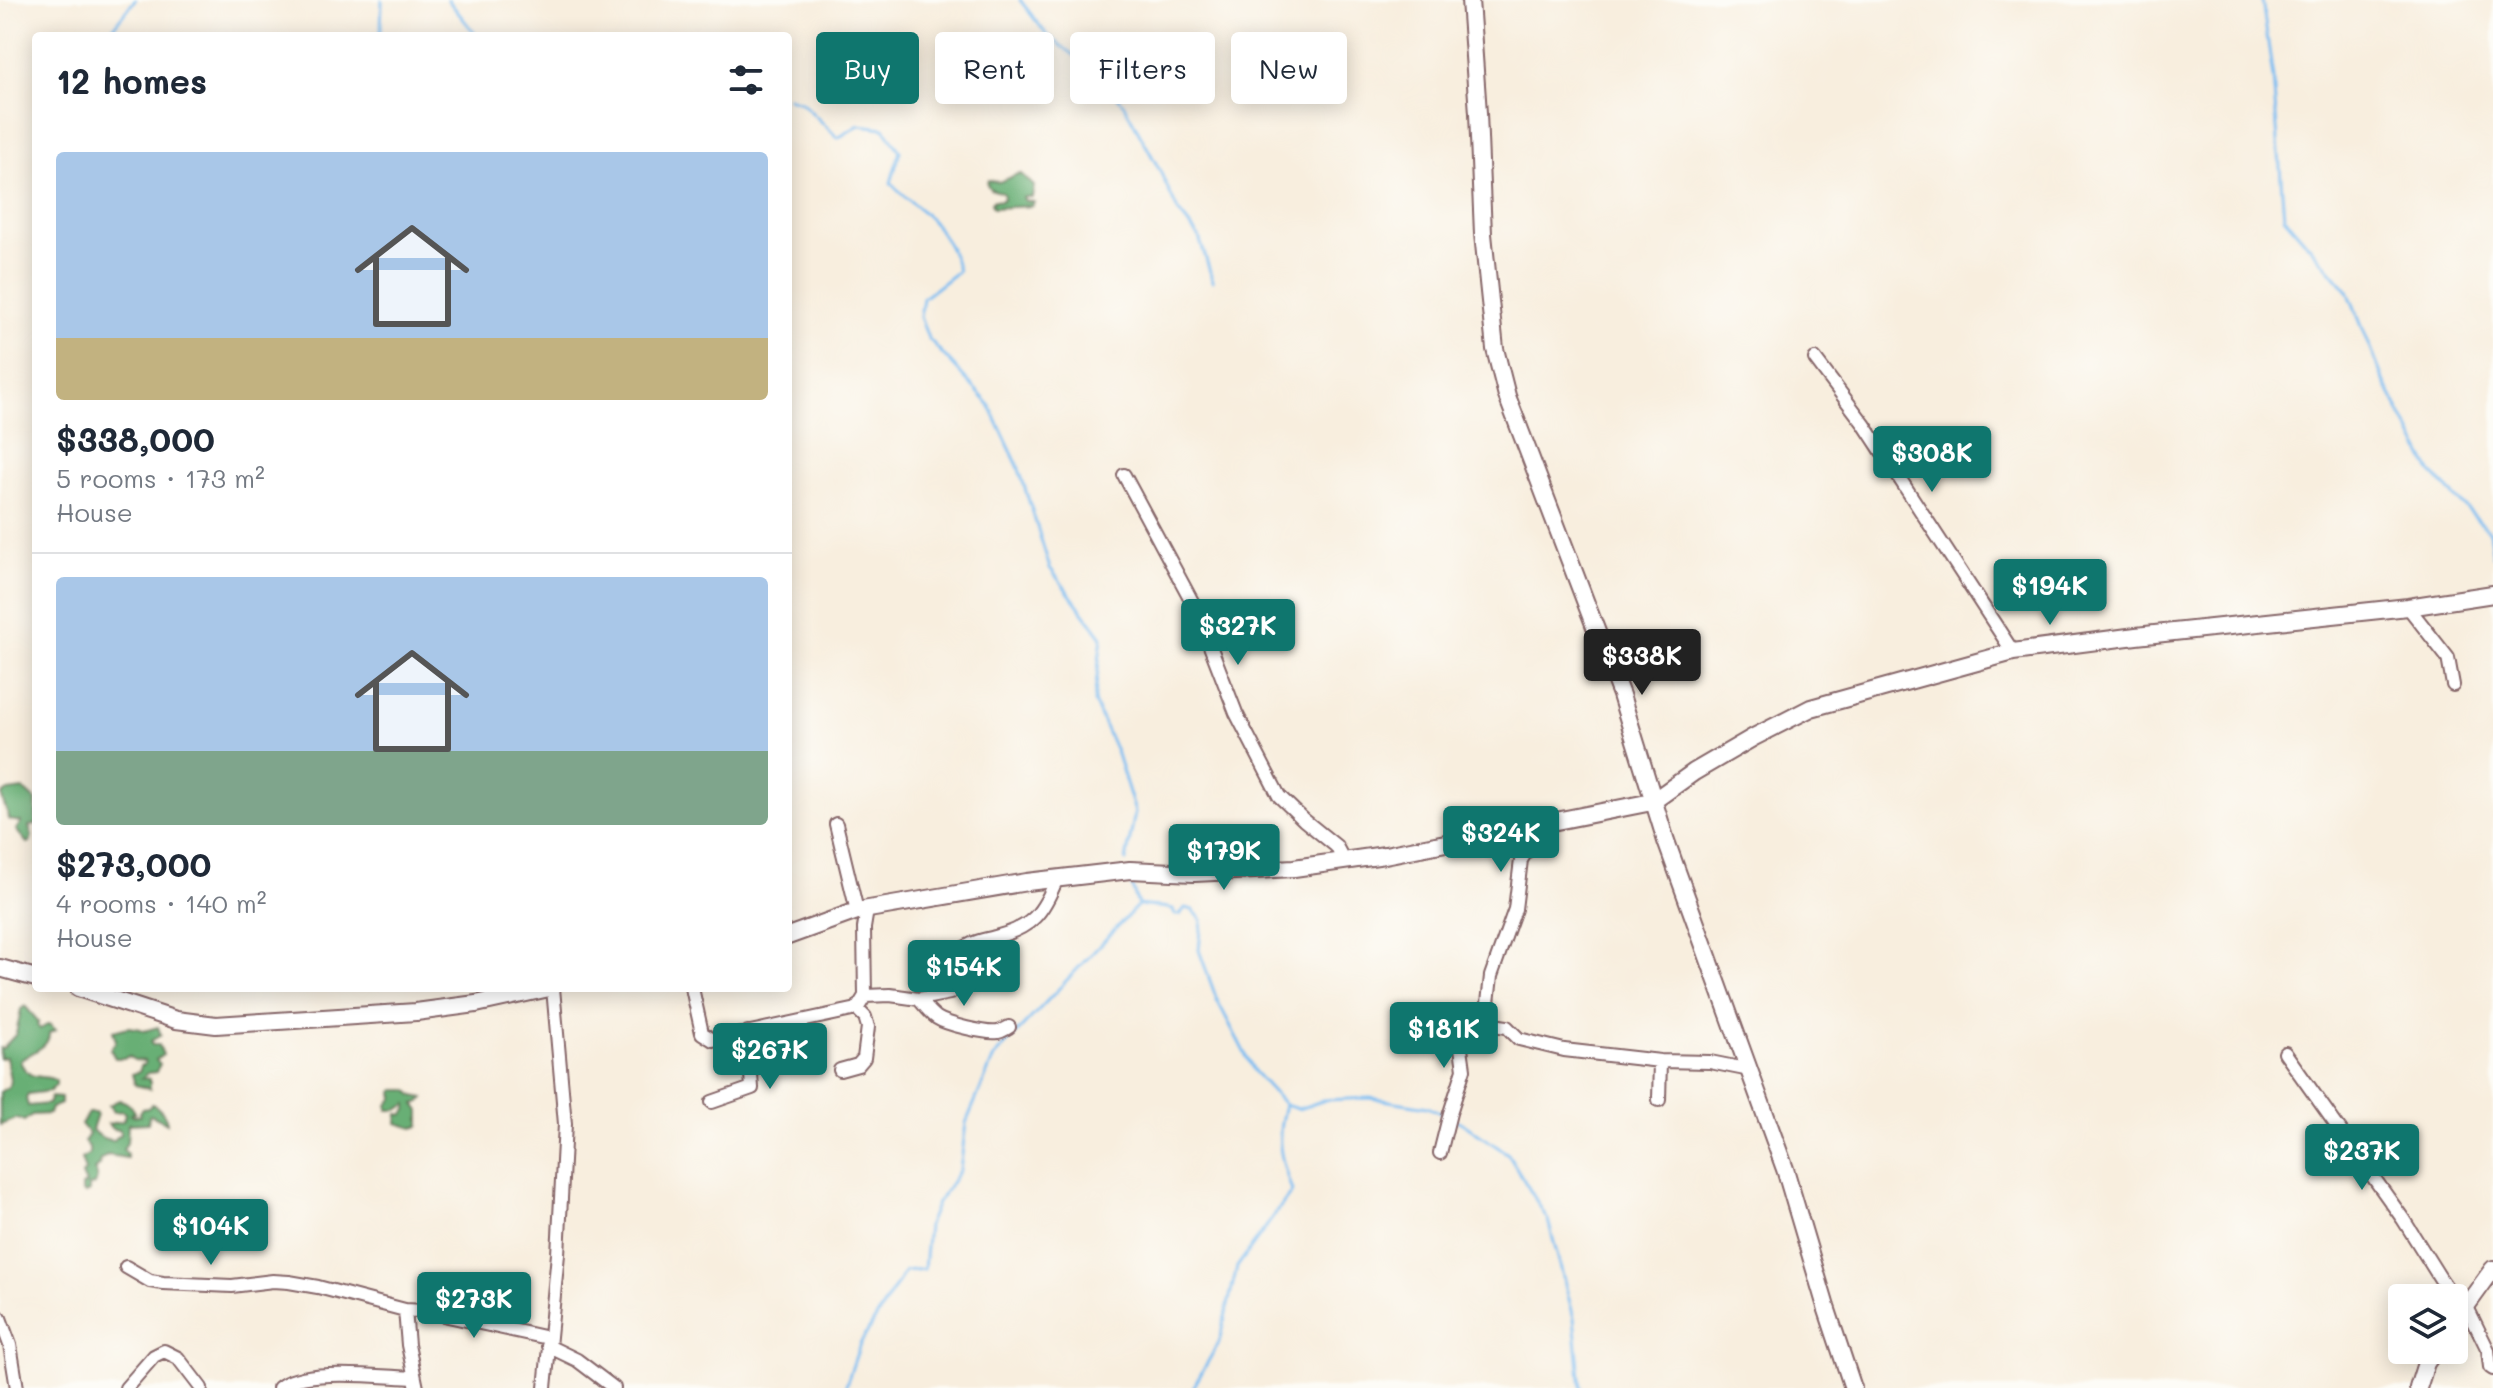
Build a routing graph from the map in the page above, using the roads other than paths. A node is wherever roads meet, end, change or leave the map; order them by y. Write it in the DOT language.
graph roads {
  1 [pos="1470,0"];
  2 [pos="1815,359"];
  3 [pos="1124,475"];
  4 [pos="2493,594"];
  5 [pos="2408,607"];
  6 [pos="2013,652"];
  7 [pos="2453,685"];
  8 [pos="1652,802"];
  9 [pos="1544,823"];
  10 [pos="836,824"];
  11 [pos="1344,861"];
  12 [pos="1057,878"];
  13 [pos="862,911"];
  14 [pos="792,935"];
  15 [pos="0,968"];
  16 [pos="32,977"];
  17 [pos="90,992"];
  18 [pos="532,992"];
  19 [pos="551,992"];
  20 [pos="693,992"];
  21 [pos="865,996"];
  22 [pos="919,999"];
  23 [pos="857,1009"];
  24 [pos="1487,1012"];
  25 [pos="1493,1025"];
  26 [pos="1009,1027"];
  27 [pos="1474,1027"];
  28 [pos="748,1032"];
  29 [pos="2285,1053"];
  30 [pos="1660,1061"];
  31 [pos="840,1070"];
  32 [pos="1750,1070"];
  33 [pos="1659,1100"];
  34 [pos="712,1102"];
  35 [pos="1440,1153"];
  36 [pos="126,1267"];
  37 [pos="2493,1269"];
  38 [pos="2445,1284"];
  39 [pos="2468,1302"];
  40 [pos="2468,1309"];
  41 [pos="405,1310"];
  42 [pos="0,1318"];
  43 [pos="548,1342"];
  44 [pos="2426,1364"];
  45 [pos="2493,1369"];
  46 [pos="416,1383"];
  47 [pos="17,1388"];
  48 [pos="126,1388"];
  49 [pos="201,1388"];
  50 [pos="279,1388"];
  51 [pos="545,1388"];
  52 [pos="614,1388"];
  53 [pos="1853,1388"];
  54 [pos="2418,1388"];
  1 -- 8 [label="street"];
  2 -- 6 [label="street"];
  3 -- 11 [label="street"];
  4 -- 5 [label="street"];
  5 -- 6 [label="street"];
  5 -- 7 [label="street"];
  6 -- 8 [label="street"];
  8 -- 9 [label="street"];
  8 -- 32 [label="street"];
  9 -- 11 [label="street"];
  9 -- 24 [label="street"];
  10 -- 13 [label="street"];
  11 -- 12 [label="street"];
  12 -- 13 [label="street"];
  12 -- 22 [label="street"];
  13 -- 14 [label="street"];
  13 -- 21 [label="street"];
  15 -- 16 [label="street"];
  17 -- 18 [label="street"];
  19 -- 43 [label="street"];
  20 -- 28 [label="street"];
  21 -- 22 [label="street"];
  21 -- 23 [label="street"];
  22 -- 26 [label="street"];
  23 -- 28 [label="street"];
  23 -- 31 [label="street"];
  24 -- 25 [label="street"];
  24 -- 27 [label="street"];
  25 -- 27 [label="street"];
  25 -- 30 [label="street"];
  27 -- 35 [label="street"];
  28 -- 34 [label="street"];
  29 -- 38 [label="street"];
  30 -- 32 [label="street"];
  30 -- 33 [label="street"];
  32 -- 53 [label="street"];
  36 -- 41 [label="street"];
  37 -- 39 [label="street"];
  40 -- 45 [label="street"];
  41 -- 43 [label="street"];
  41 -- 46 [label="street"];
  42 -- 47 [label="street"];
  43 -- 51 [label="street"];
  43 -- 52 [label="street"];
  44 -- 54 [label="street"];
  46 -- 50 [label="street"];
  48 -- 49 [label="street"];
}
